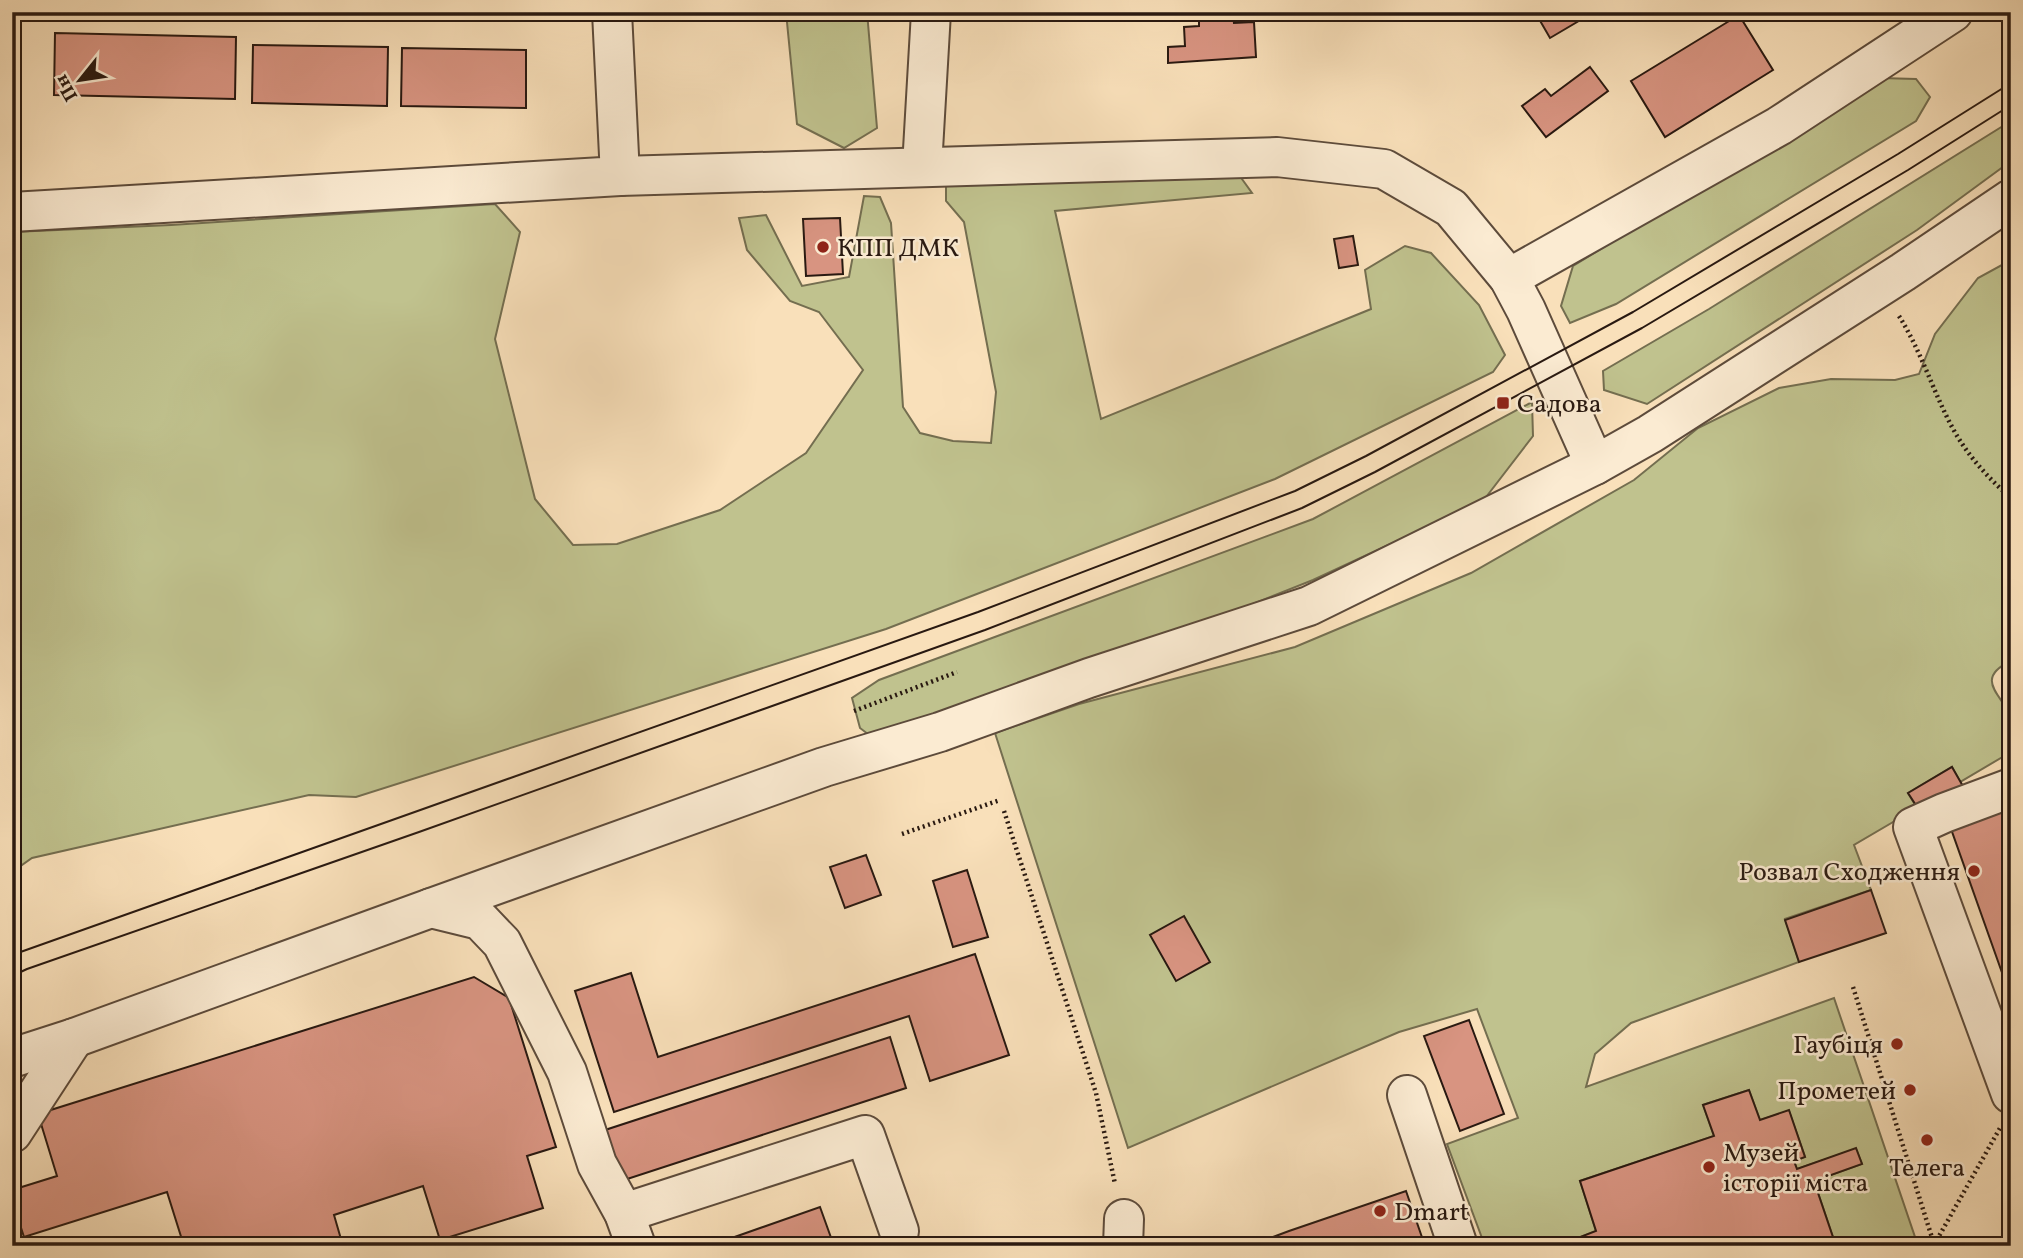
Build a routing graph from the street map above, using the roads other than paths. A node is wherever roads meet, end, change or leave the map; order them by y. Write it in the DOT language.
graph roads {
  1 [pos="612,12"];
  2 [pos="931,12"];
  3 [pos="1953,12"];
  4 [pos="922,167"];
  5 [pos="620,176"];
  6 [pos="2011,199"];
  7 [pos="12,212"];
  8 [pos="1509,278"];
  9 [pos="1595,465"];
  10 [pos="2011,788"];
  11 [pos="431,908"];
  12 [pos="74,1038"];
  13 [pos="2003,1046"];
  14 [pos="12,1058"];
  15 [pos="1406,1095"];
  16 [pos="2008,1107"];
  17 [pos="12,1133"];
  18 [pos="630,1229"];
  19 [pos="899,1231"];
  20 [pos="1458,1246"];
  1 -- 5 [label="street"];
  2 -- 4 [label="street"];
  3 -- 8 [label="street"];
  4 -- 5 [label="street"];
  4 -- 8 [label="street"];
  5 -- 7 [label="street"];
  6 -- 9 [label="street"];
  8 -- 9 [label="street"];
  9 -- 11 [label="street"];
  10 -- 13 [label="street"];
  11 -- 12 [label="street"];
  11 -- 18 [label="street"];
  12 -- 14 [label="street"];
  12 -- 17 [label="street"];
  13 -- 16 [label="street"];
  15 -- 20 [label="street"];
  18 -- 19 [label="street"];
}
